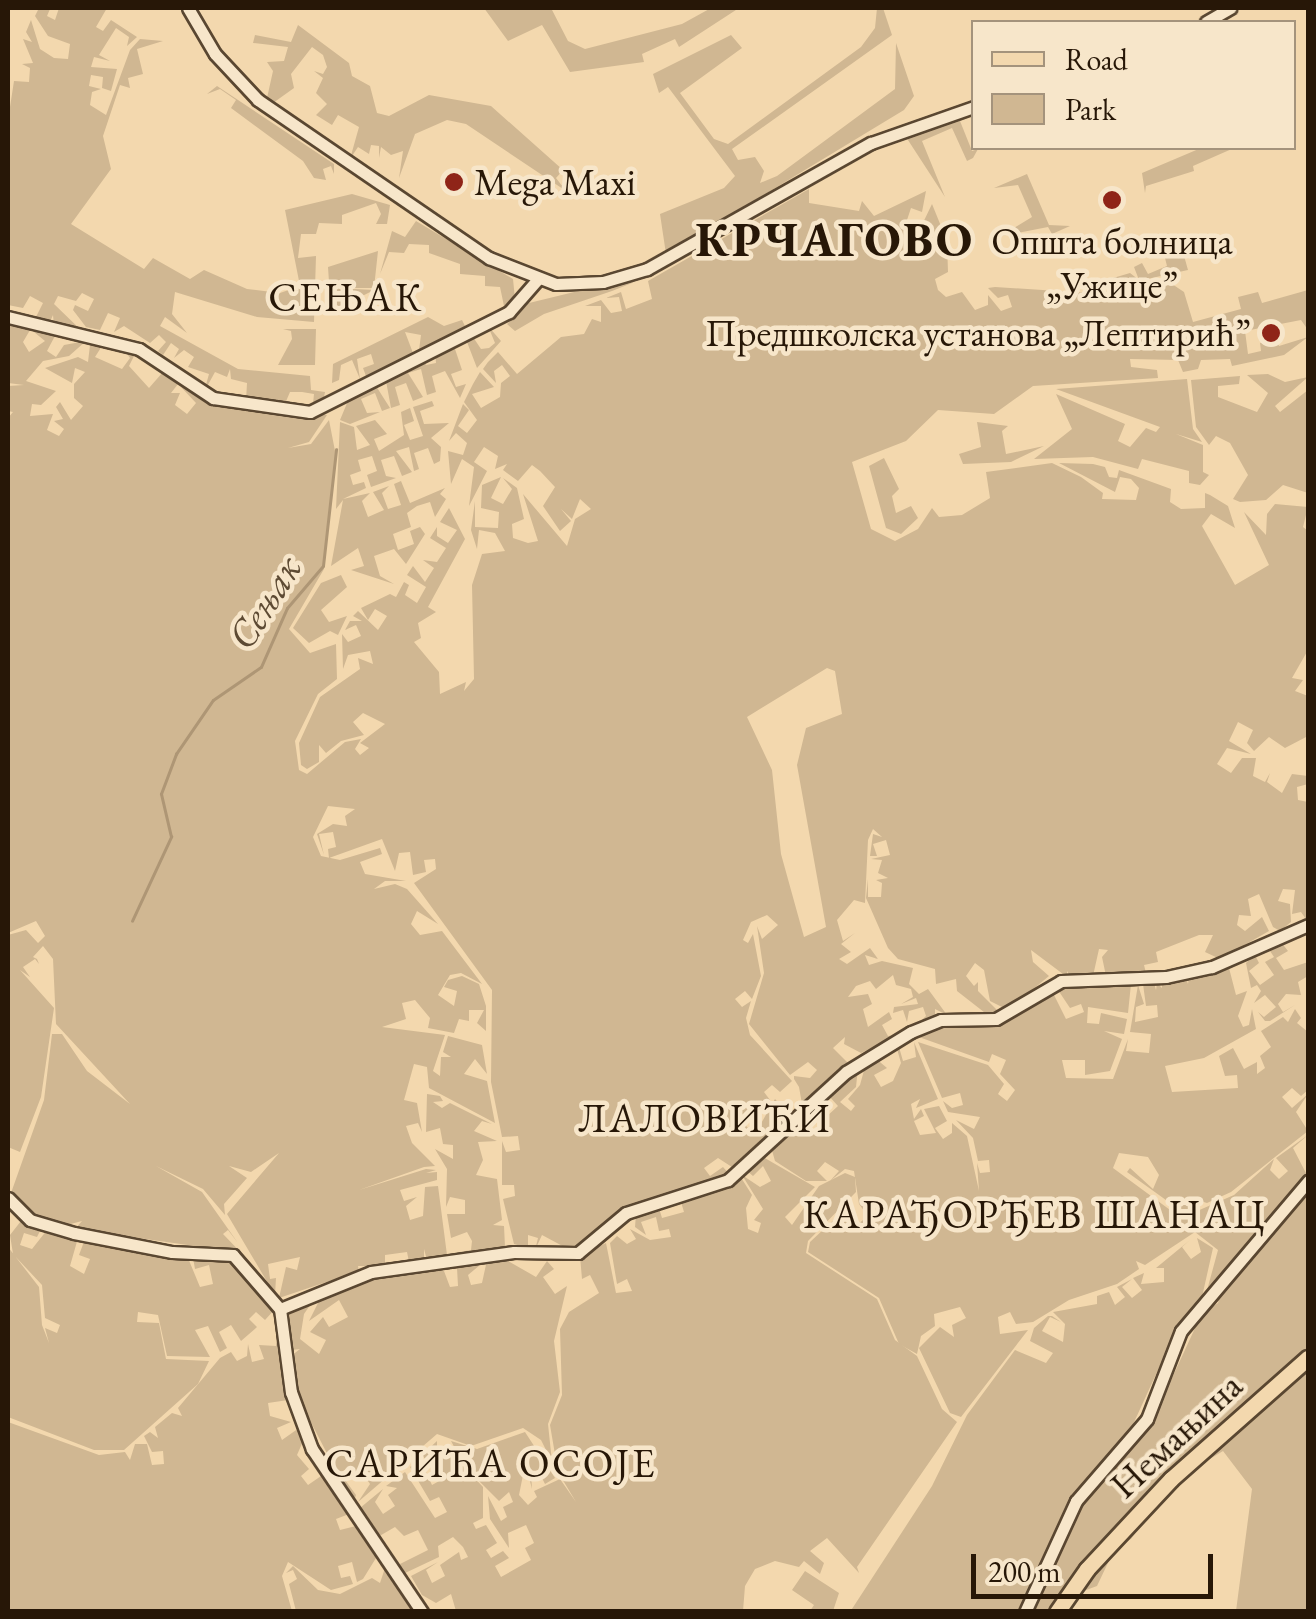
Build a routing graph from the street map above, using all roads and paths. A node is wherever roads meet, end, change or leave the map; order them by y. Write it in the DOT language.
graph roads {
  1 [pos="188,8"];
  2 [pos="971,107"];
  3 [pos="537,280"];
  4 [pos="8,317"];
  5 [pos="1308,925"];
  6 [pos="1308,1181"];
  7 [pos="8,1198"];
  8 [pos="280,1309"];
  9 [pos="1308,1358"];
  10 [pos="422,1612"];
  11 [pos="1025,1612"];
  12 [pos="1057,1612"];
  1 -- 3 [label="street"];
  2 -- 3 [label="street"];
  3 -- 4 [label="street"];
  5 -- 8 [label="street"];
  6 -- 11 [label="street"];
  7 -- 8 [label="street"];
  8 -- 10 [label="street"];
  9 -- 12 [label="main road, Немањина"];
}
